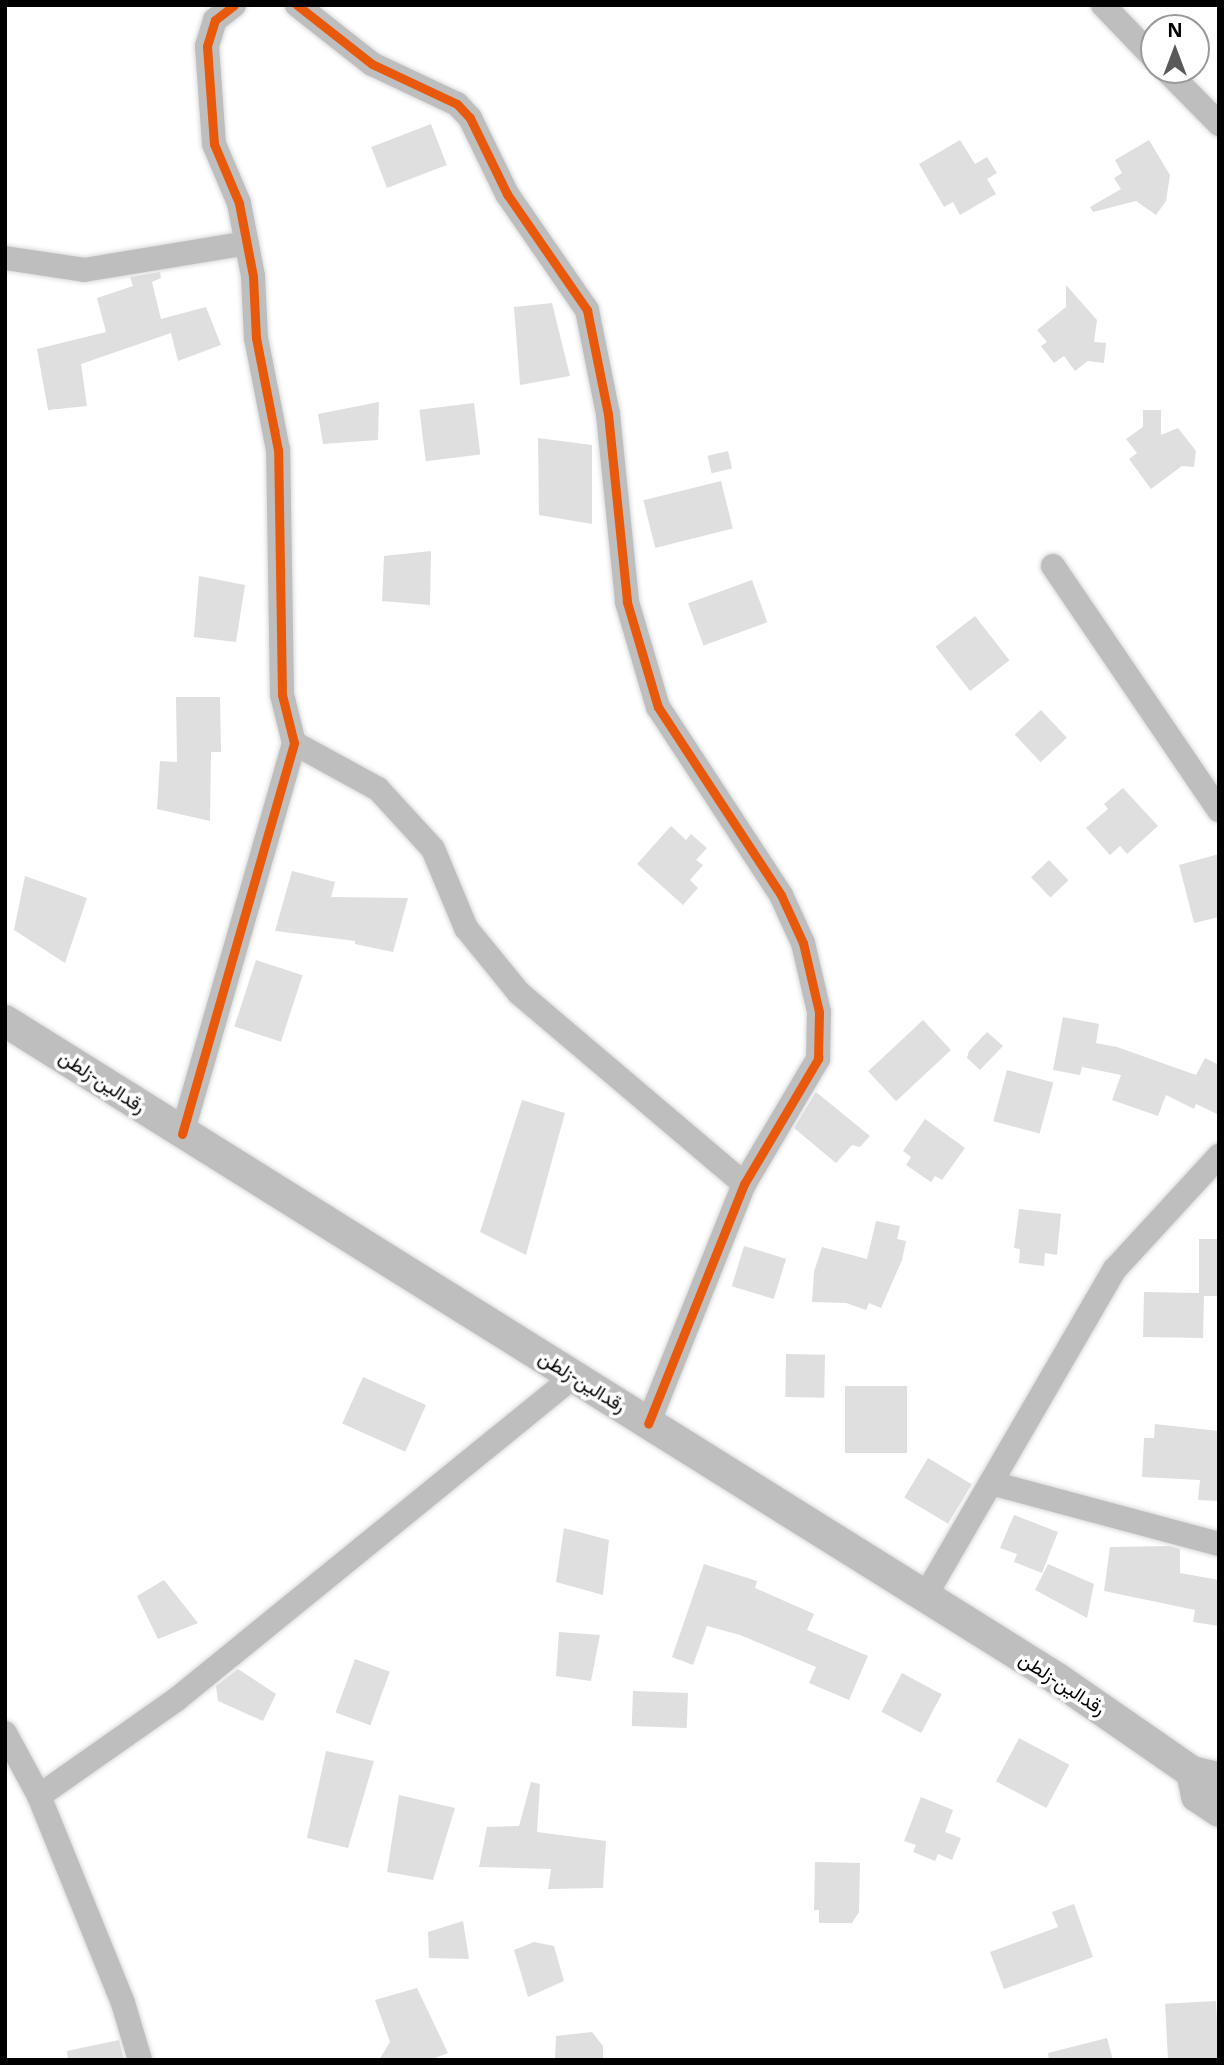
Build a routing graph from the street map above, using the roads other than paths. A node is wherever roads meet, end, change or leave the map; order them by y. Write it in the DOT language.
graph roads {
  1 [pos="234,5"];
  2 [pos="297,5"];
  3 [pos="1102,5"];
  4 [pos="1140,44"];
  5 [pos="1180,84"];
  6 [pos="1219,124"];
  7 [pos="247,243"];
  8 [pos="5,258"];
  9 [pos="1053,566"];
  10 [pos="294,743"];
  11 [pos="1219,810"];
  12 [pos="5,1021"];
  13 [pos="182,1134"];
  14 [pos="1219,1157"];
  15 [pos="744,1184"];
  16 [pos="573,1377"];
  17 [pos="649,1424"];
  18 [pos="991,1483"];
  19 [pos="1219,1544"];
  20 [pos="924,1598"];
  21 [pos="5,1733"];
  22 [pos="1205,1775"];
  23 [pos="39,1796"];
  24 [pos="1219,1811"];
  25 [pos="139,2060"];
  1 -- 7 [label="street"];
  2 -- 15 [label="street"];
  3 -- 4 [label="street"];
  5 -- 6 [label="street"];
  7 -- 8 [label="street"];
  7 -- 10 [label="street"];
  9 -- 11 [label="street"];
  10 -- 13 [label="street"];
  10 -- 15 [label="street"];
  12 -- 13 [label="main road, رقدالين-زلطن"];
  13 -- 16 [label="main road, رقدالين-زلطن"];
  14 -- 18 [label="street"];
  15 -- 17 [label="street"];
  16 -- 17 [label="main road, رقدالين-زلطن"];
  16 -- 23 [label="street"];
  17 -- 20 [label="main road, رقدالين-زلطن"];
  18 -- 19 [label="street"];
  18 -- 20 [label="street"];
  20 -- 22 [label="main road, رقدالين-زلطن"];
  21 -- 23 [label="street"];
  22 -- 24 [label="main road, رقدالين-زلطن"];
  23 -- 25 [label="street"];
}
